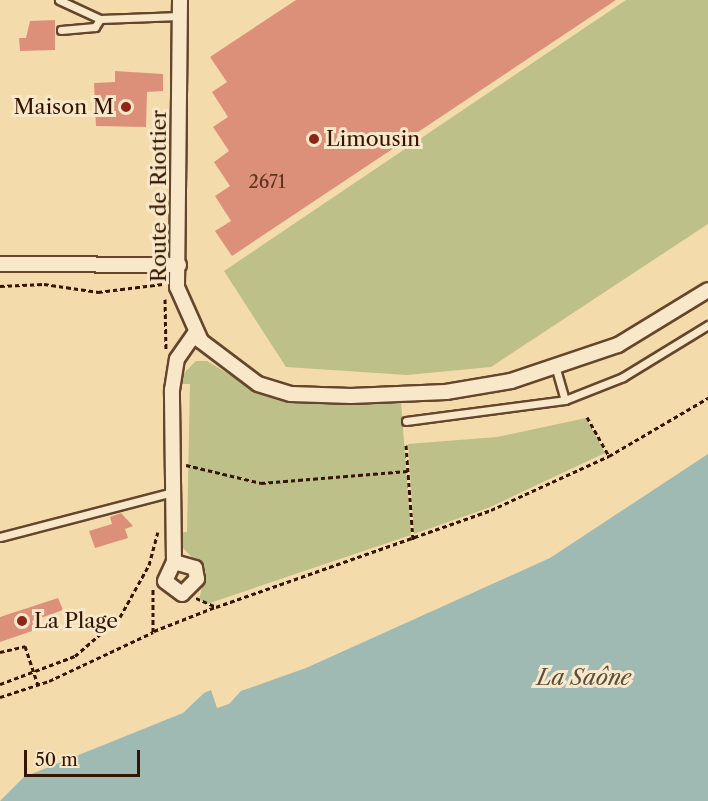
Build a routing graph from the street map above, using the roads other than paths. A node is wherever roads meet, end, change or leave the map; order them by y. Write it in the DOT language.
graph roads {
  1 [pos="59,0"];
  2 [pos="180,0"];
  3 [pos="180,16"];
  4 [pos="100,19"];
  5 [pos="61,30"];
  6 [pos="0,264"];
  7 [pos="179,265"];
  8 [pos="708,290"];
  9 [pos="708,325"];
  10 [pos="195,333"];
  11 [pos="556,369"];
  12 [pos="565,400"];
  13 [pos="406,421"];
  14 [pos="173,492"];
  15 [pos="0,537"];
  16 [pos="170,566"];
  1 -- 4 [label="lane"];
  2 -- 3 [label="street, Route de Riottier"];
  3 -- 4 [label="lane"];
  3 -- 7 [label="street, Route de Riottier"];
  4 -- 5 [label="lane"];
  6 -- 7 [label="street"];
  7 -- 10 [label="street, Route de Riottier"];
  8 -- 11 [label="street"];
  9 -- 12 [label="lane"];
  10 -- 11 [label="street"];
  10 -- 14 [label="street"];
  11 -- 12 [label="lane"];
  12 -- 13 [label="lane"];
  14 -- 15 [label="lane"];
  14 -- 16 [label="street"];
  16 -- 16 [label="street"];
}
